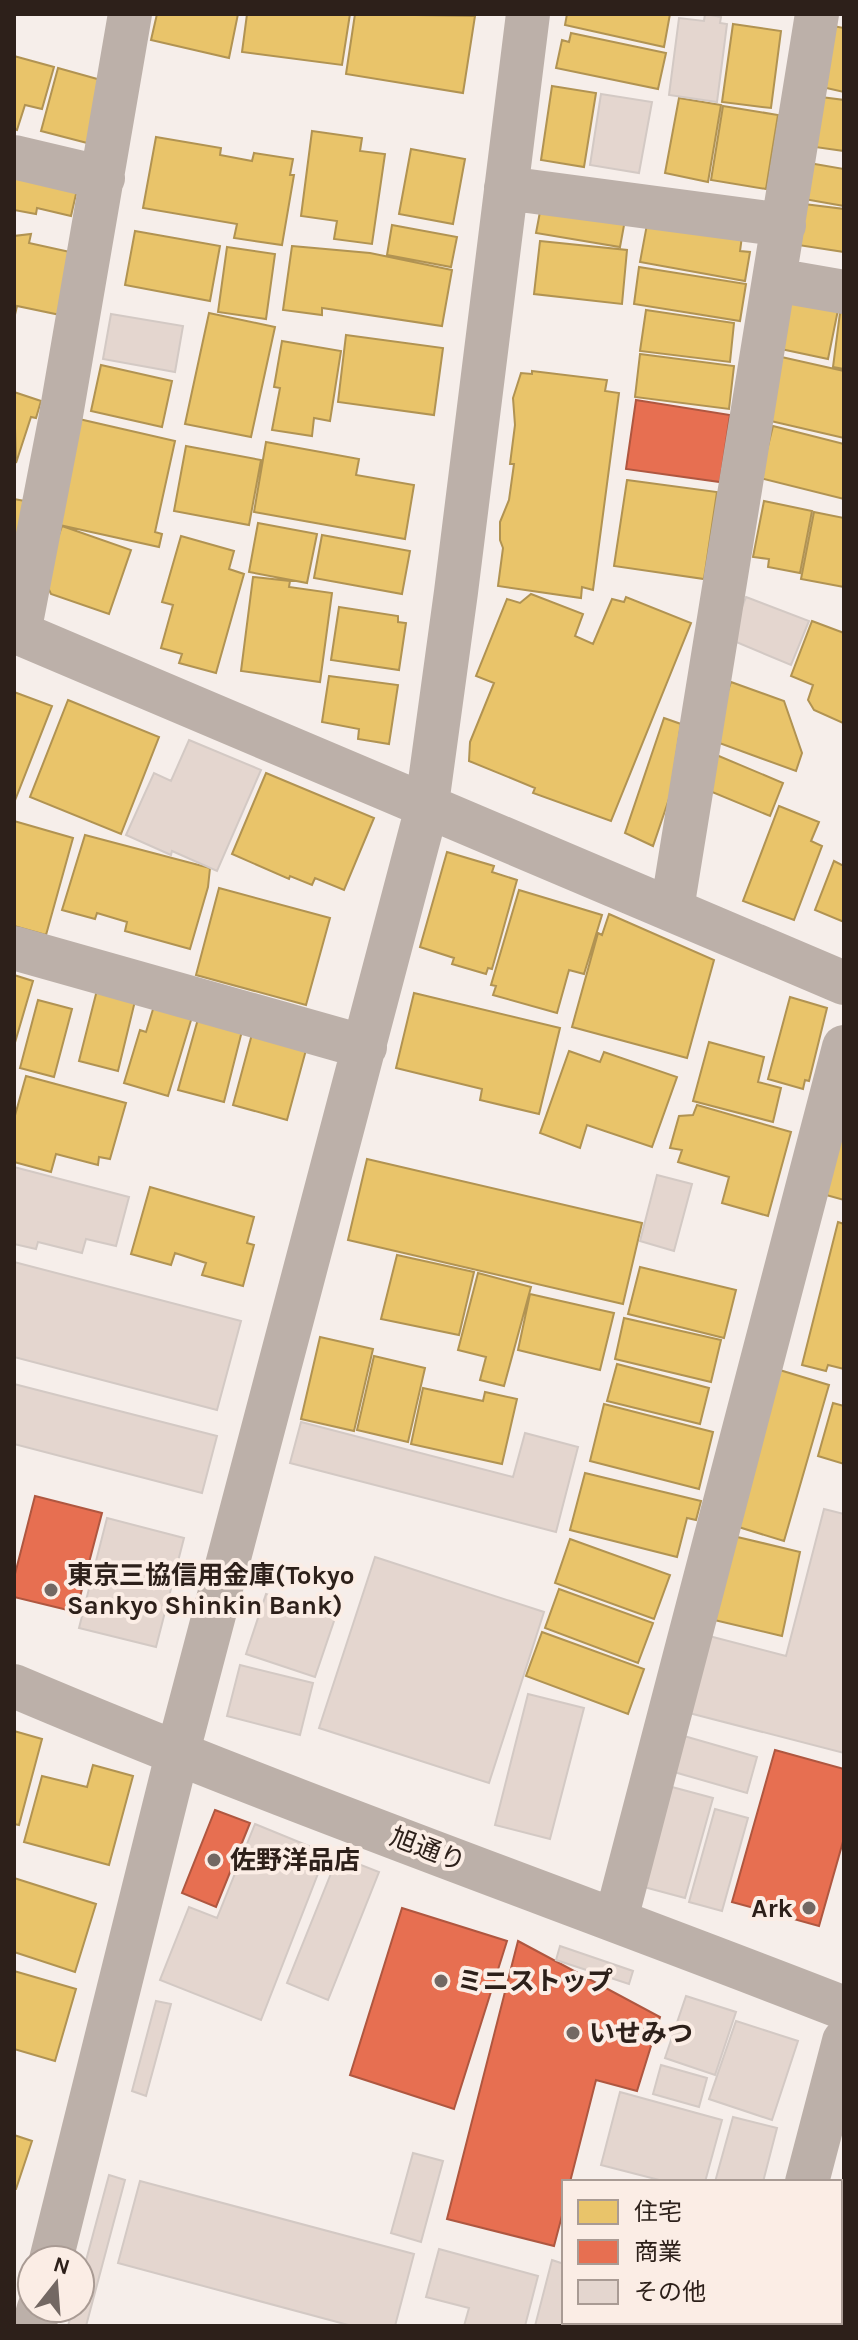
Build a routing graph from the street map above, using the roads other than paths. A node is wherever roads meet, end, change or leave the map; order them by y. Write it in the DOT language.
graph roads {
  1 [pos="130,14"];
  2 [pos="528,14"];
  3 [pos="817,14"];
  4 [pos="14,157"];
  5 [pos="103,178"];
  6 [pos="506,188"];
  7 [pos="784,225"];
  8 [pos="775,280"];
  9 [pos="844,292"];
  10 [pos="16,632"];
  11 [pos="426,804"];
  12 [pos="672,909"];
  13 [pos="14,948"];
  14 [pos="844,983"];
  15 [pos="365,1047"];
  16 [pos="844,1047"];
  17 [pos="14,1686"];
  18 [pos="177,1755"];
  19 [pos="616,1919"];
  20 [pos="844,2008"];
  21 [pos="844,2041"];
  22 [pos="808,2180"];
  23 [pos="55,2244"];
  1 -- 5 [label="street"];
  2 -- 6 [label="street"];
  3 -- 7 [label="street"];
  4 -- 5 [label="street"];
  5 -- 10 [label="street"];
  6 -- 7 [label="street"];
  6 -- 11 [label="street"];
  7 -- 8 [label="street"];
  8 -- 9 [label="street"];
  8 -- 12 [label="street"];
  10 -- 11 [label="street"];
  11 -- 12 [label="street"];
  11 -- 15 [label="street"];
  12 -- 14 [label="street"];
  13 -- 15 [label="street"];
  15 -- 18 [label="street"];
  16 -- 19 [label="street"];
  17 -- 18 [label="street, 旭通り"];
  18 -- 19 [label="street, 旭通り"];
  18 -- 23 [label="street"];
  19 -- 20 [label="street, 旭通り"];
  21 -- 22 [label="street"];
}
